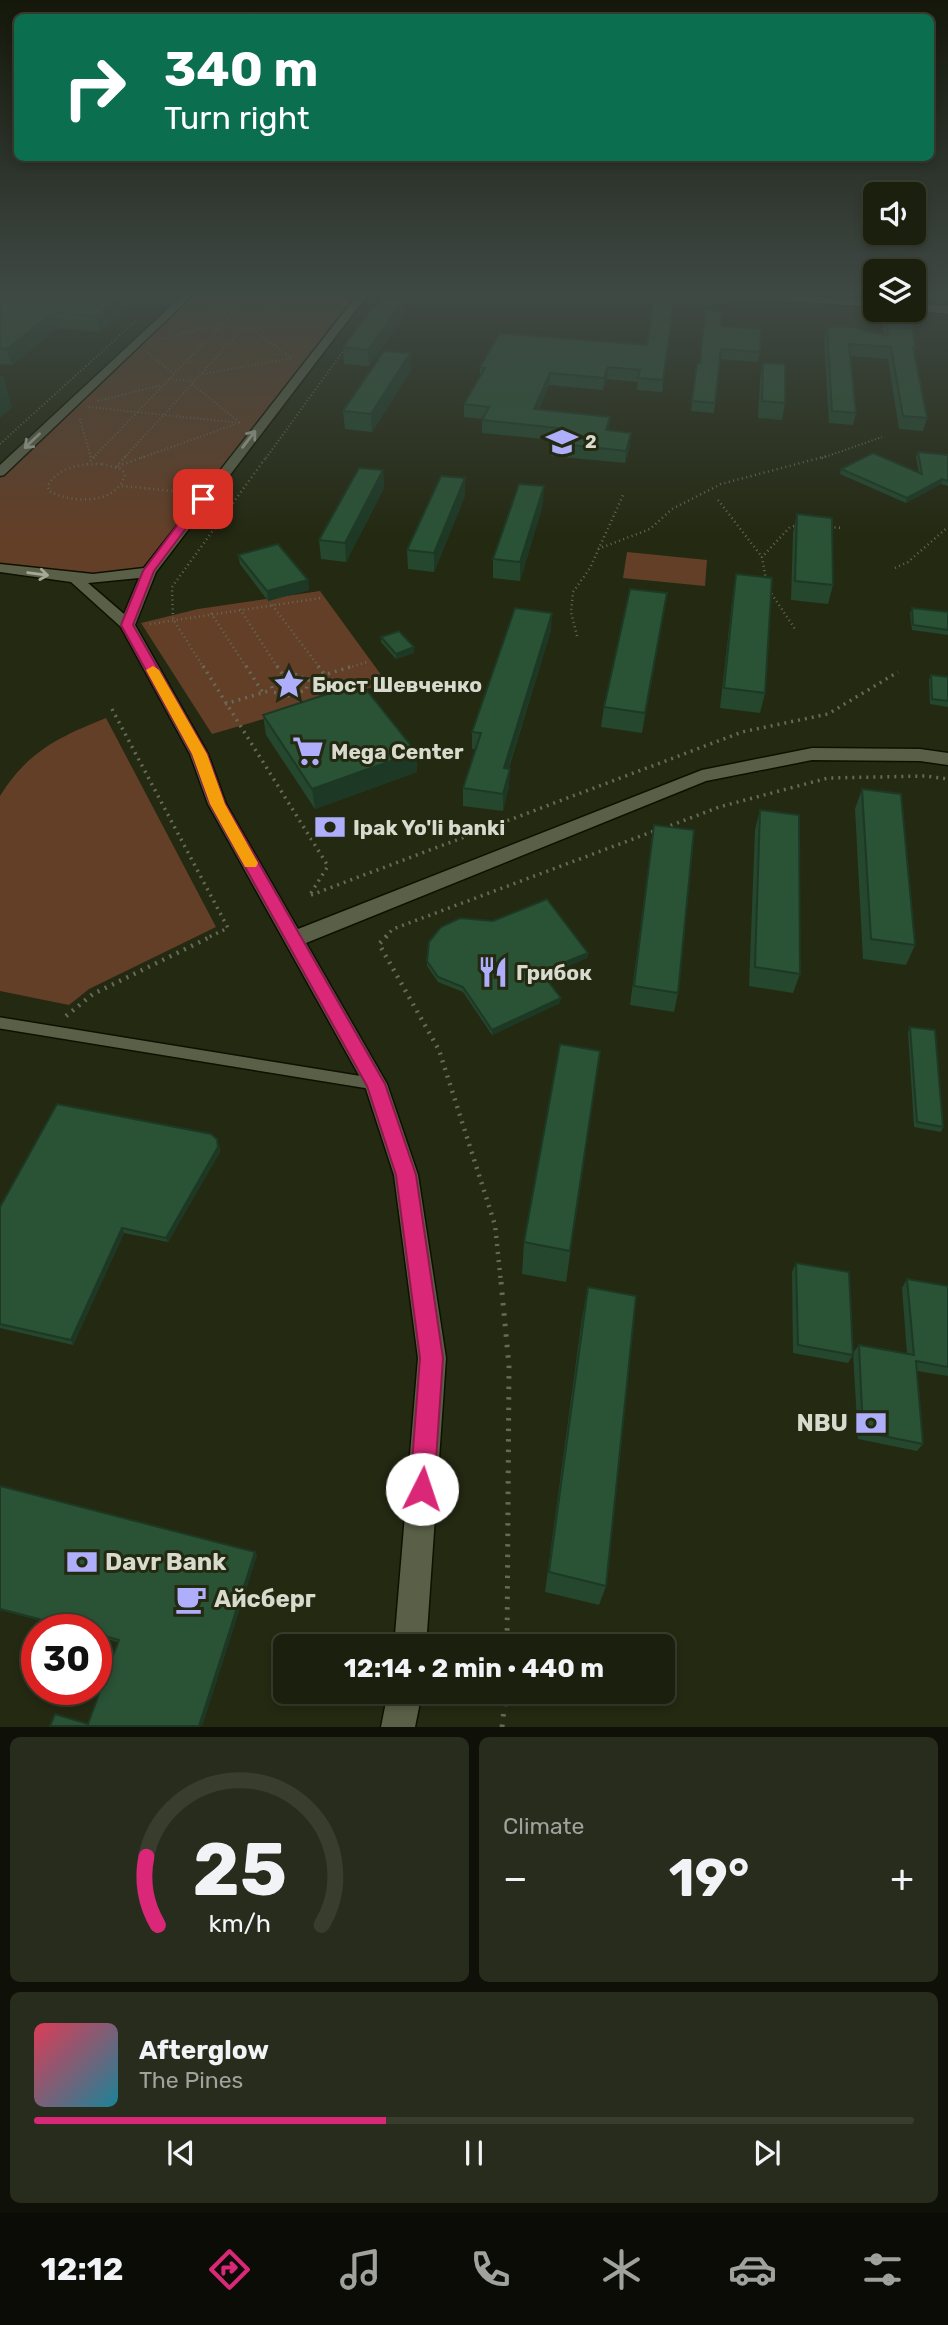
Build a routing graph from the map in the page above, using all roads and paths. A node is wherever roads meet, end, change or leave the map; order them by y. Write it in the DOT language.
graph roads {
  1 [pos="174,374"];
  2 [pos="201,374"];
  3 [pos="77,375"];
  4 [pos="103,375"];
  5 [pos="300,375"];
  6 [pos="326,375"];
  7 [pos="169,379"];
  8 [pos="193,382"];
  9 [pos="164,385"];
  10 [pos="138,412"];
  11 [pos="164,415"];
  12 [pos="80,419"];
  13 [pos="240,423"];
  14 [pos="882,437"];
  15 [pos="0,444"];
  16 [pos="92,459"];
  17 [pos="87,464"];
  18 [pos="116,467"];
  19 [pos="0,472"];
  20 [pos="121,486"];
  21 [pos="184,492"];
  22 [pos="624,493"];
  23 [pos="718,500"];
  24 [pos="809,526"];
  25 [pos="820,527"];
  26 [pos="948,527"];
  27 [pos="842,528"];
  28 [pos="598,550"];
  29 [pos="762,557"];
  30 [pos="0,568"];
  31 [pos="895,568"];
  32 [pos="149,571"];
  33 [pos="76,579"];
  34 [pos="321,598"];
  35 [pos="272,605"];
  36 [pos="240,609"];
  37 [pos="211,613"];
  38 [pos="173,619"];
  39 [pos="150,624"];
  40 [pos="127,625"];
  41 [pos="795,629"];
  42 [pos="577,636"];
  43 [pos="367,662"];
  44 [pos="898,672"];
  45 [pos="325,674"];
  46 [pos="283,675"];
  47 [pos="308,680"];
  48 [pos="272,690"];
  49 [pos="263,693"];
  50 [pos="225,704"];
  51 [pos="112,709"];
  52 [pos="948,759"];
  53 [pos="948,779"];
  54 [pos="294,939"];
  55 [pos="0,1023"];
  56 [pos="49,1031"];
  57 [pos="376,1084"];
  58 [pos="412,1634"];
  59 [pos="507,1634"];
  60 [pos="403,1704"];
  61 [pos="505,1704"];
  62 [pos="398,1727"];
  63 [pos="502,1727"];
  1 -- 7 [label="path"];
  2 -- 8 [label="path"];
  3 -- 15 [label="path"];
  4 -- 19 [label="street, one-way"];
  32 -- 5 [label="street, one-way"];
  6 -- 38 [label="path"];
  7 -- 8 [label="path"];
  7 -- 9 [label="path"];
  8 -- 11 [label="path"];
  8 -- 13 [label="path"];
  9 -- 10 [label="path"];
  9 -- 10 [label="path"];
  10 -- 11 [label="path"];
  10 -- 16 [label="path"];
  11 -- 13 [label="path"];
  11 -- 18 [label="path"];
  12 -- 16 [label="path"];
  13 -- 18 [label="path"];
  14 -- 28 [label="path"];
  16 -- 17 [label="path"];
  17 -- 18 [label="path"];
  17 -- 20 [label="path"];
  18 -- 20 [label="path"];
  20 -- 21 [label="path"];
  22 -- 28 [label="path"];
  23 -- 29 [label="path"];
  24 -- 29 [label="path"];
  25 -- 27 [label="path"];
  26 -- 31 [label="path"];
  28 -- 42 [label="path"];
  29 -- 41 [label="path"];
  30 -- 33 [label="street, one-way"];
  32 -- 33 [label="street"];
  32 -- 40 [label="street"];
  33 -- 40 [label="street"];
  34 -- 35 [label="path"];
  35 -- 36 [label="path"];
  35 -- 45 [label="path"];
  36 -- 37 [label="path"];
  36 -- 46 [label="path"];
  37 -- 38 [label="path"];
  37 -- 49 [label="path"];
  38 -- 39 [label="path"];
  38 -- 50 [label="path"];
  40 -- 54 [label="street"];
  43 -- 45 [label="path"];
  44 -- 50 [label="path"];
  45 -- 47 [label="path"];
  46 -- 47 [label="path"];
  46 -- 48 [label="path"];
  47 -- 48 [label="path"];
  48 -- 49 [label="path"];
  49 -- 50 [label="path"];
  51 -- 56 [label="path"];
  52 -- 54 [label="street"];
  53 -- 59 [label="path"];
  54 -- 57 [label="street"];
  55 -- 56 [label="lane"];
  56 -- 57 [label="lane"];
  57 -- 58 [label="street"];
  60 -- 62 [label="street"];
  61 -- 63 [label="path"];
}
